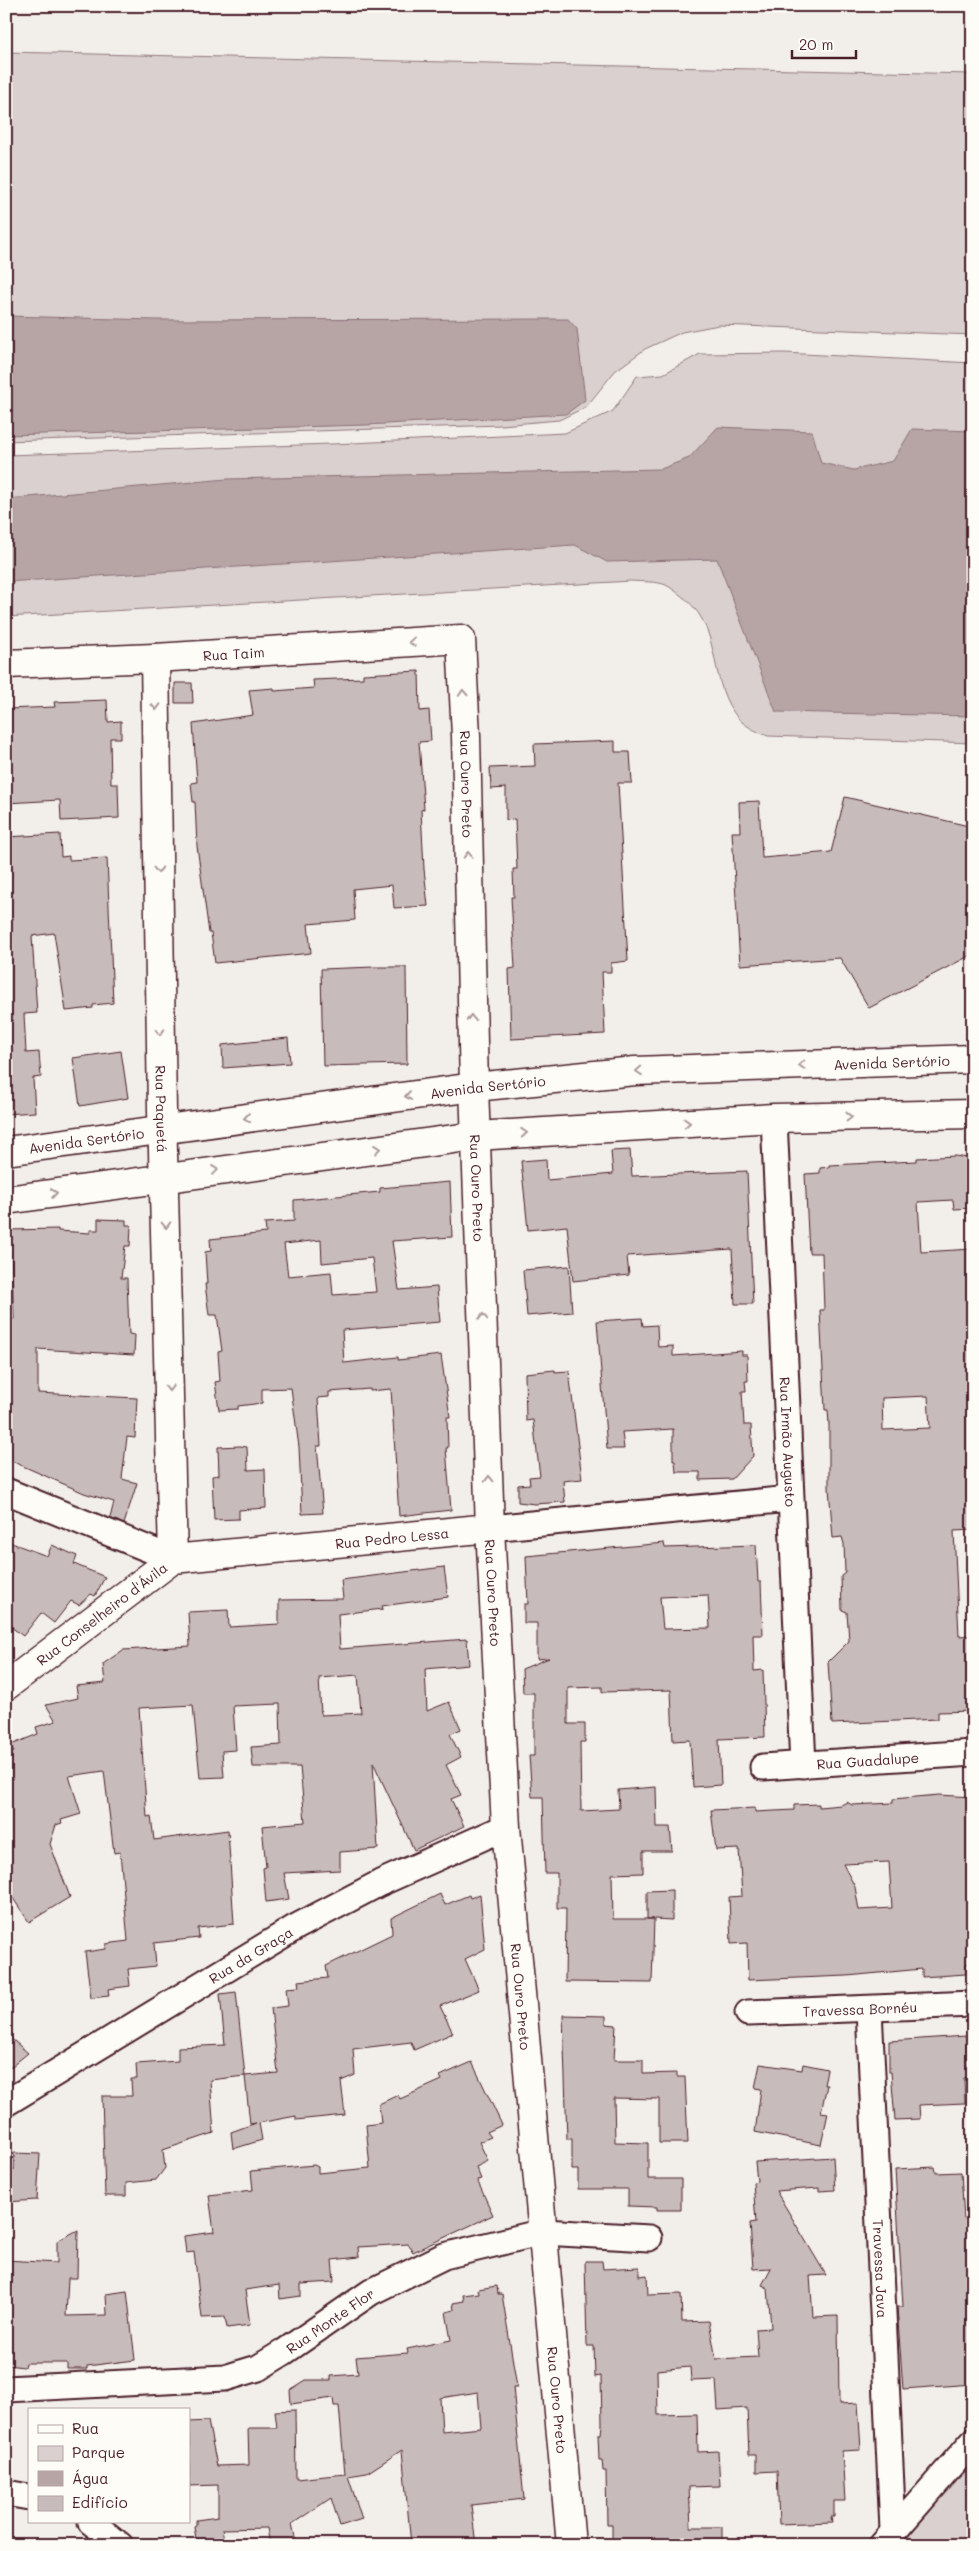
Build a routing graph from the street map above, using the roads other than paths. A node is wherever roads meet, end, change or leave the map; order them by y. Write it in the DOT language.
graph roads {
  1 [pos="461,640"];
  2 [pos="155,658"];
  3 [pos="6,664"];
  4 [pos="973,1059"];
  5 [pos="474,1087"];
  6 [pos="973,1114"];
  7 [pos="774,1118"];
  8 [pos="162,1129"];
  9 [pos="476,1136"];
  10 [pos="6,1151"];
  11 [pos="165,1177"];
  12 [pos="6,1200"];
  13 [pos="6,1491"];
  14 [pos="790,1499"];
  15 [pos="490,1528"];
  16 [pos="173,1559"];
  17 [pos="6,1686"];
  18 [pos="973,1753"];
  19 [pos="803,1765"];
  20 [pos="763,1767"];
  21 [pos="506,1828"];
  22 [pos="973,2004"];
  23 [pos="868,2008"];
  24 [pos="748,2013"];
  25 [pos="6,2103"];
  26 [pos="543,2232"];
  27 [pos="649,2238"];
  28 [pos="6,2389"];
  29 [pos="973,2441"];
  30 [pos="6,2493"];
  31 [pos="28,2497"];
  32 [pos="94,2524"];
  33 [pos="887,2537"];
  34 [pos="120,2545"];
  35 [pos="571,2545"];
  1 -- 2 [label="main road, Rua Taim, one-way"];
  5 -- 1 [label="main road, Rua Ouro Preto, one-way"];
  2 -- 3 [label="main road, Rua Taim"];
  2 -- 8 [label="main road, Rua Paquetá, one-way"];
  4 -- 5 [label="main road, Avenida Sertório, one-way"];
  5 -- 8 [label="main road, Avenida Sertório, one-way"];
  5 -- 9 [label="main road, Rua Ouro Preto"];
  7 -- 6 [label="main road, one-way"];
  9 -- 7 [label="main road, one-way"];
  7 -- 14 [label="street, Rua Irmão Augusto"];
  8 -- 10 [label="main road, Avenida Sertório"];
  8 -- 11 [label="main road, Rua Paquetá"];
  11 -- 9 [label="main road, one-way"];
  15 -- 9 [label="main road, Rua Ouro Preto, one-way"];
  12 -- 11 [label="main road, one-way"];
  11 -- 16 [label="main road, Rua Paquetá, one-way"];
  13 -- 16 [label="street, Rua Pedro Lessa"];
  14 -- 15 [label="street, Rua Pedro Lessa"];
  14 -- 19 [label="street, Rua Irmão Augusto"];
  15 -- 16 [label="main road, Rua Pedro Lessa"];
  15 -- 21 [label="main road, Rua Ouro Preto"];
  16 -- 17 [label="main road, Rua Conselheiro d'Ávila"];
  18 -- 19 [label="street, Rua Guadalupe"];
  19 -- 20 [label="street, Rua Guadalupe"];
  21 -- 25 [label="street, Rua da Graça"];
  21 -- 26 [label="main road, Rua Ouro Preto"];
  22 -- 23 [label="street, Travessa Bornéu"];
  23 -- 24 [label="street, Travessa Bornéu"];
  23 -- 33 [label="street, Travessa Java"];
  26 -- 27 [label="street, Rua Monte Flor"];
  26 -- 28 [label="street, Rua Monte Flor"];
  26 -- 35 [label="main road, Rua Ouro Preto"];
  29 -- 33 [label="street"];
  30 -- 31 [label="street"];
  32 -- 34 [label="street"];
}
